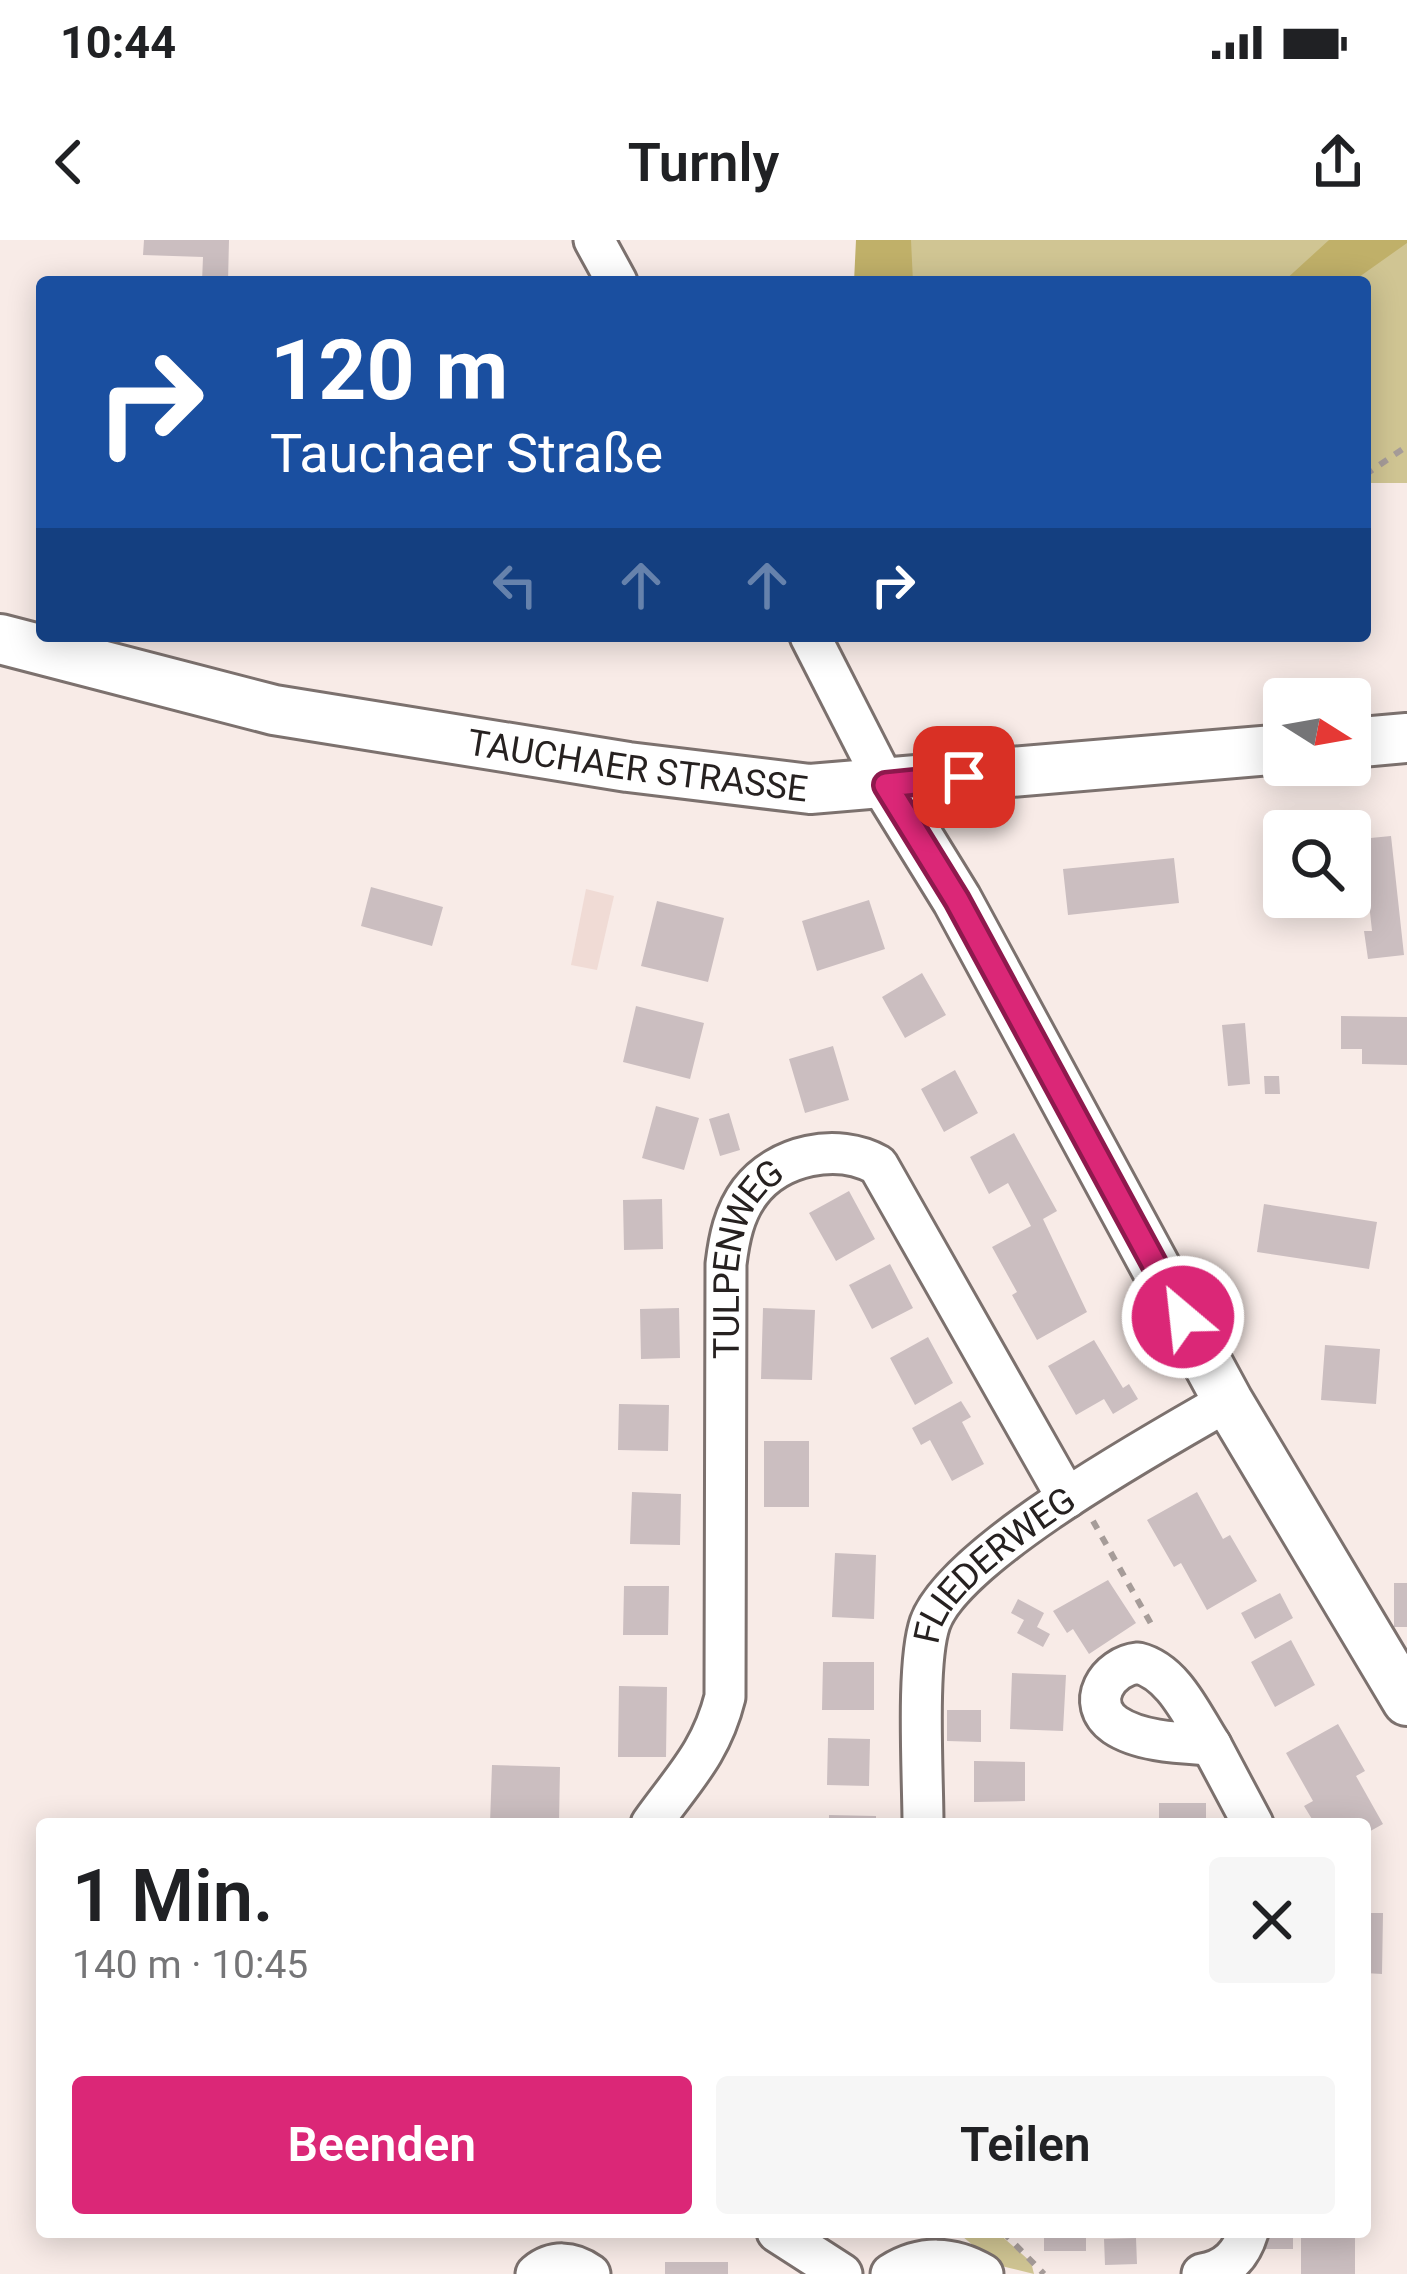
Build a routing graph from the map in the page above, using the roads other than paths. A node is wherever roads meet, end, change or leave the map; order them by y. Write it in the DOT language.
graph roads {
  1 [pos="594,240"];
  2 [pos="614,276"];
  3 [pos="0,639"];
  4 [pos="813,642"];
  5 [pos="1407,738"];
  6 [pos="1371,741"];
  7 [pos="1263,751"];
  8 [pos="886,785"];
  9 [pos="1228,1401"];
  10 [pos="1071,1494"];
  11 [pos="1407,1701"];
  12 [pos="1211,1745"];
  13 [pos="656,1818"];
  14 [pos="923,1818"];
  15 [pos="1250,1818"];
  16 [pos="786,2238"];
  17 [pos="1246,2238"];
  18 [pos="912,2256"];
  19 [pos="536,2274"];
  20 [pos="590,2274"];
  21 [pos="842,2274"];
  22 [pos="983,2274"];
  23 [pos="1202,2274"];
  1 -- 2 [label="street"];
  3 -- 8 [label="street, TAUCHAER STRASSE"];
  4 -- 8 [label="street"];
  5 -- 6 [label="street"];
  7 -- 8 [label="street, TAUCHAER STRASSE"];
  8 -- 9 [label="street"];
  9 -- 10 [label="street, FLIEDERWEG"];
  9 -- 11 [label="street"];
  10 -- 13 [label="street, TULPENWEG"];
  10 -- 14 [label="street, FLIEDERWEG"];
  12 -- 12 [label="street"];
  12 -- 15 [label="street"];
  16 -- 21 [label="street"];
  17 -- 23 [label="street"];
  18 -- 22 [label="street"];
  19 -- 20 [label="street"];
}
